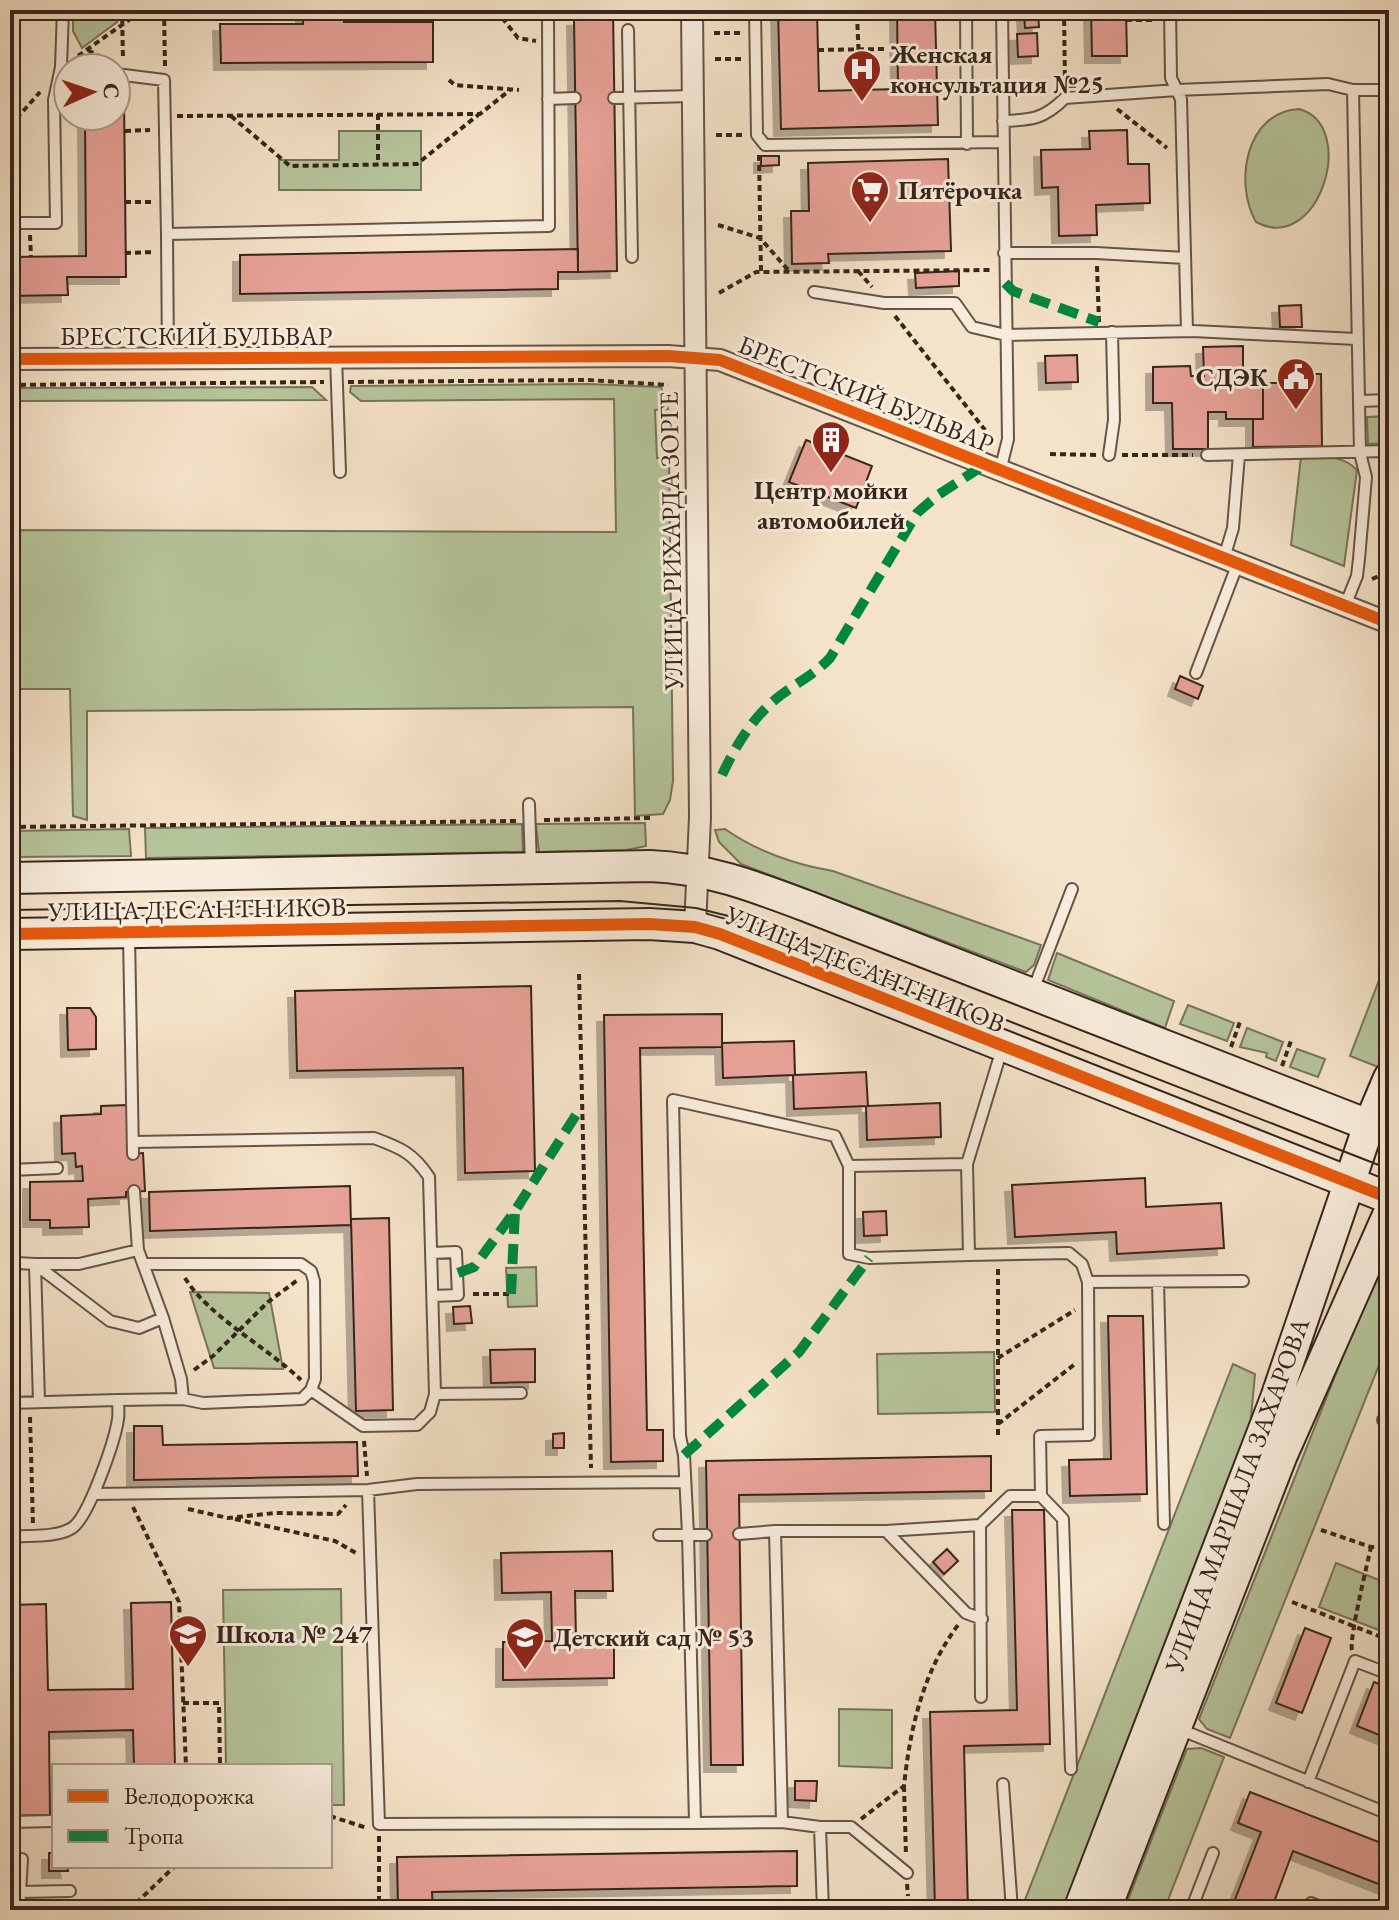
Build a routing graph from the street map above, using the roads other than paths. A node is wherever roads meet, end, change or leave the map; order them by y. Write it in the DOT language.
graph roads {
  1 [pos="63,10"];
  2 [pos="692,10"];
  3 [pos="755,10"];
  4 [pos="966,10"];
  5 [pos="1002,10"];
  6 [pos="1170,15"];
  7 [pos="548,16"];
  8 [pos="628,30"];
  9 [pos="65,52"];
  10 [pos="132,76"];
  11 [pos="1177,90"];
  12 [pos="1353,90"];
  13 [pos="1389,90"];
  14 [pos="693,96"];
  15 [pos="575,98"];
  16 [pos="614,98"];
  17 [pos="629,98"];
  18 [pos="548,99"];
  19 [pos="1003,121"];
  20 [pos="55,132"];
  21 [pos="1003,142"];
  22 [pos="967,144"];
  23 [pos="10,223"];
  24 [pos="167,234"];
  25 [pos="1004,253"];
  26 [pos="632,257"];
  27 [pos="1185,258"];
  28 [pos="814,292"];
  29 [pos="1187,331"];
  30 [pos="1106,332"];
  31 [pos="1006,335"];
  32 [pos="1356,339"];
  33 [pos="336,357"];
  34 [pos="168,358"];
  35 [pos="695,358"];
  36 [pos="10,359"];
  37 [pos="1389,400"];
  38 [pos="1359,401"];
  39 [pos="1389,451"];
  40 [pos="1360,453"];
  41 [pos="1109,455"];
  42 [pos="1207,455"];
  43 [pos="1239,455"];
  44 [pos="1000,471"];
  45 [pos="340,472"];
  46 [pos="1231,560"];
  47 [pos="1345,606"];
  48 [pos="1389,623"];
  49 [pos="1196,673"];
  50 [pos="529,804"];
  51 [pos="531,869"];
  52 [pos="698,870"];
  53 [pos="10,878"];
  54 [pos="1072,889"];
  55 [pos="695,927"];
  56 [pos="129,932"];
  57 [pos="10,934"];
  58 [pos="1031,994"];
  59 [pos="1002,1047"];
  60 [pos="1389,1078"];
  61 [pos="1379,1129"];
  62 [pos="133,1142"];
  63 [pos="133,1154"];
  64 [pos="967,1164"];
  65 [pos="849,1166"];
  66 [pos="57,1168"];
  67 [pos="10,1170"];
  68 [pos="1349,1182"];
  69 [pos="134,1191"];
  70 [pos="1389,1198"];
  71 [pos="1389,1213"];
  72 [pos="138,1250"];
  73 [pos="431,1253"];
  74 [pos="969,1255"];
  75 [pos="10,1260"];
  76 [pos="35,1264"];
  77 [pos="143,1264"];
  78 [pos="1243,1281"];
  79 [pos="1088,1282"];
  80 [pos="1158,1282"];
  81 [pos="433,1296"];
  82 [pos="163,1318"];
  83 [pos="311,1390"];
  84 [pos="521,1393"];
  85 [pos="435,1394"];
  86 [pos="183,1399"];
  87 [pos="118,1400"];
  88 [pos="39,1402"];
  89 [pos="10,1403"];
  90 [pos="684,1482"];
  91 [pos="363,1490"];
  92 [pos="94,1494"];
  93 [pos="1041,1496"];
  94 [pos="1164,1524"];
  95 [pos="980,1525"];
  96 [pos="775,1531"];
  97 [pos="886,1531"];
  98 [pos="688,1534"];
  99 [pos="739,1534"];
  100 [pos="659,1535"];
  101 [pos="706,1535"];
  102 [pos="10,1537"];
  103 [pos="982,1619"];
  104 [pos="1389,1674"];
  105 [pos="981,1697"];
  106 [pos="1164,1724"];
  107 [pos="1071,1769"];
  108 [pos="1308,1782"];
  109 [pos="1003,1784"];
  110 [pos="1389,1814"];
  111 [pos="52,1821"];
  112 [pos="10,1822"];
  113 [pos="782,1822"];
  114 [pos="695,1823"];
  115 [pos="820,1827"];
  116 [pos="1213,1853"];
  117 [pos="22,1859"];
  118 [pos="907,1873"];
  119 [pos="70,1891"];
  120 [pos="20,1892"];
  121 [pos="19,1910"];
  122 [pos="823,1910"];
  123 [pos="1012,1910"];
  124 [pos="1079,1910"];
  125 [pos="1105,1910"];
  126 [pos="1191,1910"];
  127 [pos="1309,1910"];
  128 [pos="1327,1910"];
  1 -- 9 [label="lane"];
  2 -- 14 [label="street, УЛИЦА РИХАРДА ЗОРГЕ"];
  3 -- 22 [label="lane"];
  4 -- 22 [label="lane"];
  5 -- 19 [label="lane"];
  6 -- 11 [label="lane"];
  7 -- 18 [label="lane"];
  8 -- 17 [label="lane"];
  10 -- 24 [label="lane"];
  11 -- 12 [label="lane"];
  11 -- 19 [label="lane"];
  11 -- 27 [label="lane"];
  12 -- 13 [label="lane"];
  12 -- 32 [label="lane"];
  14 -- 17 [label="lane"];
  14 -- 35 [label="street, УЛИЦА РИХАРДА ЗОРГЕ"];
  15 -- 18 [label="lane"];
  16 -- 17 [label="lane"];
  17 -- 26 [label="lane"];
  18 -- 24 [label="lane"];
  19 -- 21 [label="lane"];
  20 -- 23 [label="lane"];
  21 -- 22 [label="lane"];
  21 -- 25 [label="lane"];
  24 -- 34 [label="lane"];
  25 -- 27 [label="lane"];
  25 -- 31 [label="lane"];
  27 -- 29 [label="lane"];
  28 -- 31 [label="lane"];
  29 -- 30 [label="lane"];
  29 -- 32 [label="lane"];
  30 -- 31 [label="lane"];
  30 -- 41 [label="lane"];
  31 -- 44 [label="lane"];
  32 -- 38 [label="lane"];
  33 -- 34 [label="street, БРЕСТСКИЙ БУЛЬВАР"];
  33 -- 35 [label="street, БРЕСТСКИЙ БУЛЬВАР"];
  33 -- 45 [label="lane"];
  34 -- 36 [label="street, БРЕСТСКИЙ БУЛЬВАР"];
  35 -- 44 [label="street, БРЕСТСКИЙ БУЛЬВАР"];
  35 -- 52 [label="street, УЛИЦА РИХАРДА ЗОРГЕ"];
  37 -- 38 [label="lane"];
  38 -- 40 [label="lane"];
  39 -- 40 [label="lane"];
  40 -- 43 [label="lane"];
  40 -- 47 [label="lane"];
  42 -- 43 [label="lane"];
  43 -- 46 [label="lane"];
  44 -- 46 [label="street, БРЕСТСКИЙ БУЛЬВАР"];
  46 -- 47 [label="street, БРЕСТСКИЙ БУЛЬВАР"];
  46 -- 49 [label="lane"];
  47 -- 48 [label="street, БРЕСТСКИЙ БУЛЬВАР"];
  50 -- 51 [label="lane"];
  51 -- 52 [label="street, УЛИЦА ДЕСАНТНИКОВ"];
  51 -- 53 [label="street, УЛИЦА ДЕСАНТНИКОВ"];
  52 -- 55 [label="street, УЛИЦА РИХАРДА ЗОРГЕ"];
  52 -- 58 [label="street, УЛИЦА ДЕСАНТНИКОВ"];
  54 -- 58 [label="lane"];
  55 -- 56 [label="street, УЛИЦА ДЕСАНТНИКОВ"];
  55 -- 59 [label="street, УЛИЦА ДЕСАНТНИКОВ"];
  56 -- 57 [label="street, УЛИЦА ДЕСАНТНИКОВ"];
  56 -- 62 [label="lane"];
  58 -- 61 [label="street, УЛИЦА ДЕСАНТНИКОВ"];
  59 -- 64 [label="lane"];
  59 -- 68 [label="street, УЛИЦА ДЕСАНТНИКОВ"];
  60 -- 61 [label="street, УЛИЦА МАРШАЛА ЗАХАРОВА"];
  61 -- 68 [label="street, УЛИЦА МАРШАЛА ЗАХАРОВА"];
  62 -- 63 [label="lane"];
  62 -- 73 [label="lane"];
  64 -- 65 [label="lane"];
  64 -- 74 [label="lane"];
  65 -- 74 [label="lane"];
  65 -- 90 [label="lane"];
  66 -- 67 [label="lane"];
  68 -- 70 [label="street, УЛИЦА ДЕСАНТНИКОВ"];
  68 -- 106 [label="street, УЛИЦА МАРШАЛА ЗАХАРОВА"];
  69 -- 72 [label="lane"];
  71 -- 106 [label="street, УЛИЦА МАРШАЛА ЗАХАРОВА"];
  72 -- 76 [label="lane"];
  72 -- 77 [label="lane"];
  73 -- 81 [label="lane"];
  73 -- 81 [label="lane"];
  74 -- 79 [label="lane"];
  75 -- 76 [label="lane"];
  76 -- 82 [label="lane"];
  76 -- 88 [label="lane"];
  77 -- 82 [label="lane"];
  77 -- 83 [label="lane"];
  78 -- 80 [label="lane"];
  79 -- 80 [label="lane"];
  79 -- 93 [label="lane"];
  80 -- 94 [label="lane"];
  81 -- 85 [label="lane"];
  82 -- 86 [label="lane"];
  83 -- 85 [label="lane"];
  83 -- 86 [label="lane"];
  84 -- 85 [label="lane"];
  86 -- 87 [label="lane"];
  87 -- 88 [label="lane"];
  87 -- 92 [label="lane"];
  88 -- 89 [label="lane"];
  90 -- 91 [label="lane"];
  90 -- 98 [label="lane"];
  91 -- 92 [label="lane"];
  91 -- 114 [label="lane"];
  92 -- 102 [label="lane"];
  93 -- 95 [label="lane"];
  93 -- 107 [label="lane"];
  95 -- 97 [label="lane"];
  95 -- 103 [label="lane"];
  96 -- 97 [label="lane"];
  96 -- 99 [label="lane"];
  96 -- 113 [label="lane"];
  97 -- 103 [label="lane"];
  98 -- 100 [label="lane"];
  98 -- 101 [label="lane"];
  98 -- 114 [label="lane"];
  103 -- 105 [label="lane"];
  104 -- 108 [label="lane"];
  106 -- 108 [label="lane"];
  106 -- 124 [label="street, УЛИЦА МАРШАЛА ЗАХАРОВА"];
  106 -- 125 [label="street, УЛИЦА МАРШАЛА ЗАХАРОВА"];
  108 -- 110 [label="lane"];
  109 -- 123 [label="lane"];
  111 -- 112 [label="lane"];
  113 -- 114 [label="lane"];
  113 -- 115 [label="lane"];
  115 -- 118 [label="lane"];
  115 -- 122 [label="lane"];
  116 -- 126 [label="lane"];
  117 -- 120 [label="lane"];
  119 -- 120 [label="lane"];
  120 -- 121 [label="lane"];
  127 -- 128 [label="lane"];
}
